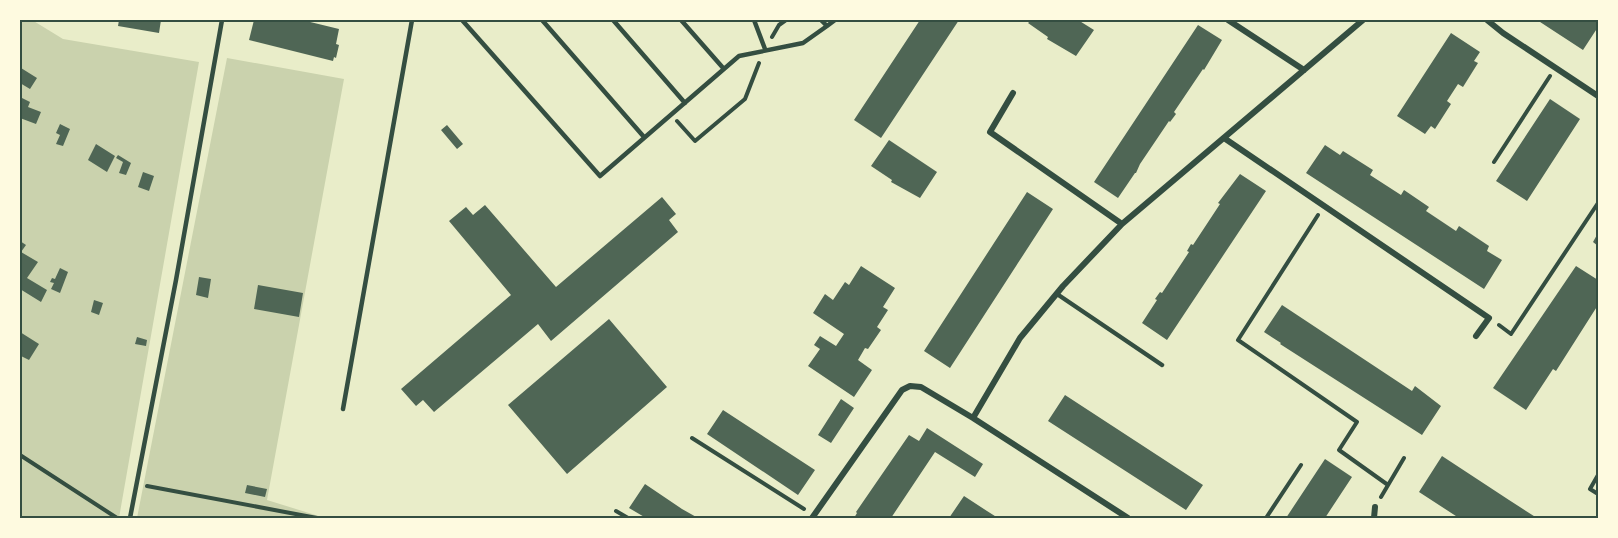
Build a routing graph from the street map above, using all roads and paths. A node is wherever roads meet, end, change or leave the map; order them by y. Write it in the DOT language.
graph roads {
  1 [pos="222,20"];
  2 [pos="412,20"];
  3 [pos="462,20"];
  4 [pos="542,20"];
  5 [pos="613,20"];
  6 [pos="681,20"];
  7 [pos="754,20"];
  8 [pos="786,20"];
  9 [pos="821,20"];
  10 [pos="835,20"];
  11 [pos="1228,20"];
  12 [pos="1363,20"];
  13 [pos="1487,20"];
  14 [pos="827,26"];
  15 [pos="765,49"];
  16 [pos="1555,67"];
  17 [pos="724,69"];
  18 [pos="1304,70"];
  19 [pos="1013,93"];
  20 [pos="1599,96"];
  21 [pos="685,103"];
  22 [pos="671,114"];
  23 [pos="644,137"];
  24 [pos="1224,138"];
  25 [pos="1494,162"];
  26 [pos="1599,203"];
  27 [pos="1324,206"];
  28 [pos="1122,224"];
  29 [pos="1057,294"];
  30 [pos="1489,318"];
  31 [pos="1476,336"];
  32 [pos="1162,365"];
  33 [pos="342,409"];
  34 [pos="973,418"];
  35 [pos="692,438"];
  36 [pos="20,455"];
  37 [pos="1404,458"];
  38 [pos="1301,465"];
  39 [pos="1599,475"];
  40 [pos="137,484"];
  41 [pos="1388,485"];
  42 [pos="1599,494"];
  43 [pos="1375,507"];
  44 [pos="616,510"];
  45 [pos="813,517"];
  46 [pos="117,519"];
  47 [pos="130,519"];
  48 [pos="317,519"];
  49 [pos="628,519"];
  50 [pos="1128,519"];
  51 [pos="1266,519"];
  52 [pos="1374,519"];
  1 -- 40 [label="lane"];
  2 -- 33 [label="lane"];
  3 -- 23 [label="lane"];
  4 -- 23 [label="lane"];
  5 -- 21 [label="lane"];
  6 -- 17 [label="lane"];
  7 -- 15 [label="lane"];
  8 -- 15 [label="path"];
  9 -- 14 [label="lane"];
  10 -- 14 [label="lane"];
  11 -- 18 [label="street"];
  12 -- 18 [label="street"];
  13 -- 16 [label="street"];
  14 -- 15 [label="lane"];
  15 -- 17 [label="lane"];
  15 -- 22 [label="path"];
  16 -- 20 [label="street"];
  16 -- 25 [label="path"];
  17 -- 21 [label="lane"];
  18 -- 24 [label="street"];
  19 -- 28 [label="street"];
  21 -- 22 [label="lane"];
  22 -- 23 [label="lane"];
  24 -- 27 [label="street"];
  24 -- 28 [label="street"];
  26 -- 30 [label="path"];
  27 -- 30 [label="street"];
  27 -- 41 [label="path"];
  28 -- 29 [label="street"];
  29 -- 32 [label="lane"];
  29 -- 34 [label="street"];
  30 -- 31 [label="street"];
  34 -- 45 [label="street"];
  34 -- 50 [label="street"];
  35 -- 45 [label="path"];
  36 -- 46 [label="path"];
  37 -- 41 [label="path"];
  38 -- 51 [label="path"];
  39 -- 42 [label="path"];
  40 -- 47 [label="lane"];
  40 -- 48 [label="path"];
  41 -- 43 [label="path"];
  43 -- 52 [label="street"];
  44 -- 49 [label="path"];
}
